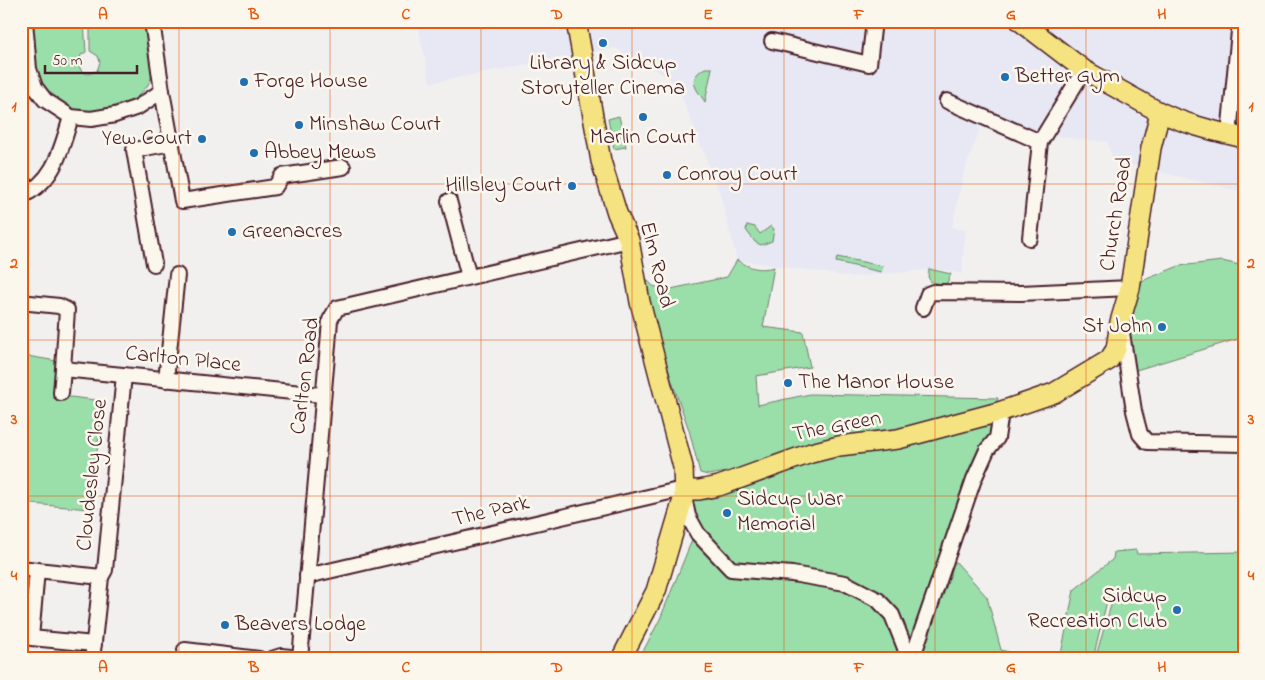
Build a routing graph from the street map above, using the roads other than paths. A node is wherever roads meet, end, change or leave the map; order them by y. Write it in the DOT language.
graph roads {
  1 [pos="25,21"];
  2 [pos="152,21"];
  3 [pos="576,21"];
  4 [pos="874,21"];
  5 [pos="1240,21"];
  6 [pos="1030,24"];
  7 [pos="772,42"];
  8 [pos="1084,70"];
  9 [pos="25,71"];
  10 [pos="162,92"];
  11 [pos="947,101"];
  12 [pos="1160,113"];
  13 [pos="71,117"];
  14 [pos="1237,137"];
  15 [pos="1040,142"];
  16 [pos="172,143"];
  17 [pos="343,167"];
  18 [pos="21,196"];
  19 [pos="449,201"];
  20 [pos="1030,238"];
  21 [pos="629,240"];
  22 [pos="154,264"];
  23 [pos="177,275"];
  24 [pos="469,276"];
  25 [pos="1130,288"];
  26 [pos="30,303"];
  27 [pos="923,308"];
  28 [pos="1120,322"];
  29 [pos="63,369"];
  30 [pos="124,375"];
  31 [pos="166,380"];
  32 [pos="60,393"];
  33 [pos="322,395"];
  34 [pos="999,412"];
  35 [pos="1244,444"];
  36 [pos="684,493"];
  37 [pos="21,568"];
  38 [pos="37,570"];
  39 [pos="307,576"];
  40 [pos="101,577"];
  41 [pos="185,650"];
  42 [pos="300,658"];
  43 [pos="259,659"];
  44 [pos="272,659"];
  45 [pos="621,659"];
  46 [pos="907,659"];
  47 [pos="912,659"];
  1 -- 9 [label="street"];
  2 -- 10 [label="street"];
  3 -- 21 [label="main road, Elm Road"];
  4 -- 7 [label="street"];
  5 -- 14 [label="street"];
  6 -- 8 [label="main road"];
  8 -- 12 [label="main road"];
  8 -- 15 [label="street"];
  9 -- 13 [label="street"];
  10 -- 13 [label="street"];
  10 -- 16 [label="street"];
  11 -- 15 [label="street"];
  12 -- 14 [label="main road"];
  12 -- 25 [label="main road, Church Road"];
  13 -- 18 [label="street"];
  15 -- 20 [label="street"];
  16 -- 17 [label="street"];
  16 -- 22 [label="street"];
  19 -- 24 [label="street"];
  21 -- 24 [label="street, Carlton Road"];
  21 -- 36 [label="main road, Elm Road"];
  23 -- 31 [label="street"];
  24 -- 33 [label="street, Carlton Road"];
  25 -- 27 [label="street"];
  25 -- 28 [label="main road, Church Road"];
  26 -- 29 [label="street"];
  28 -- 34 [label="main road, The Green"];
  28 -- 35 [label="street"];
  29 -- 30 [label="street, Carlton Place"];
  29 -- 32 [label="street"];
  30 -- 31 [label="street, Carlton Place"];
  30 -- 40 [label="street, Cloudesley Close"];
  31 -- 33 [label="street, Carlton Place"];
  33 -- 39 [label="street, Carlton Road"];
  34 -- 36 [label="main road, The Green"];
  34 -- 47 [label="street"];
  36 -- 39 [label="street, The Park"];
  36 -- 45 [label="main road"];
  36 -- 46 [label="street"];
  37 -- 38 [label="street, Cloudesley Close"];
  38 -- 40 [label="street, Cloudesley Close"];
  38 -- 40 [label="street, Cloudesley Close"];
  39 -- 42 [label="street, Carlton Road"];
  41 -- 43 [label="street"];
  42 -- 44 [label="street"];
}
